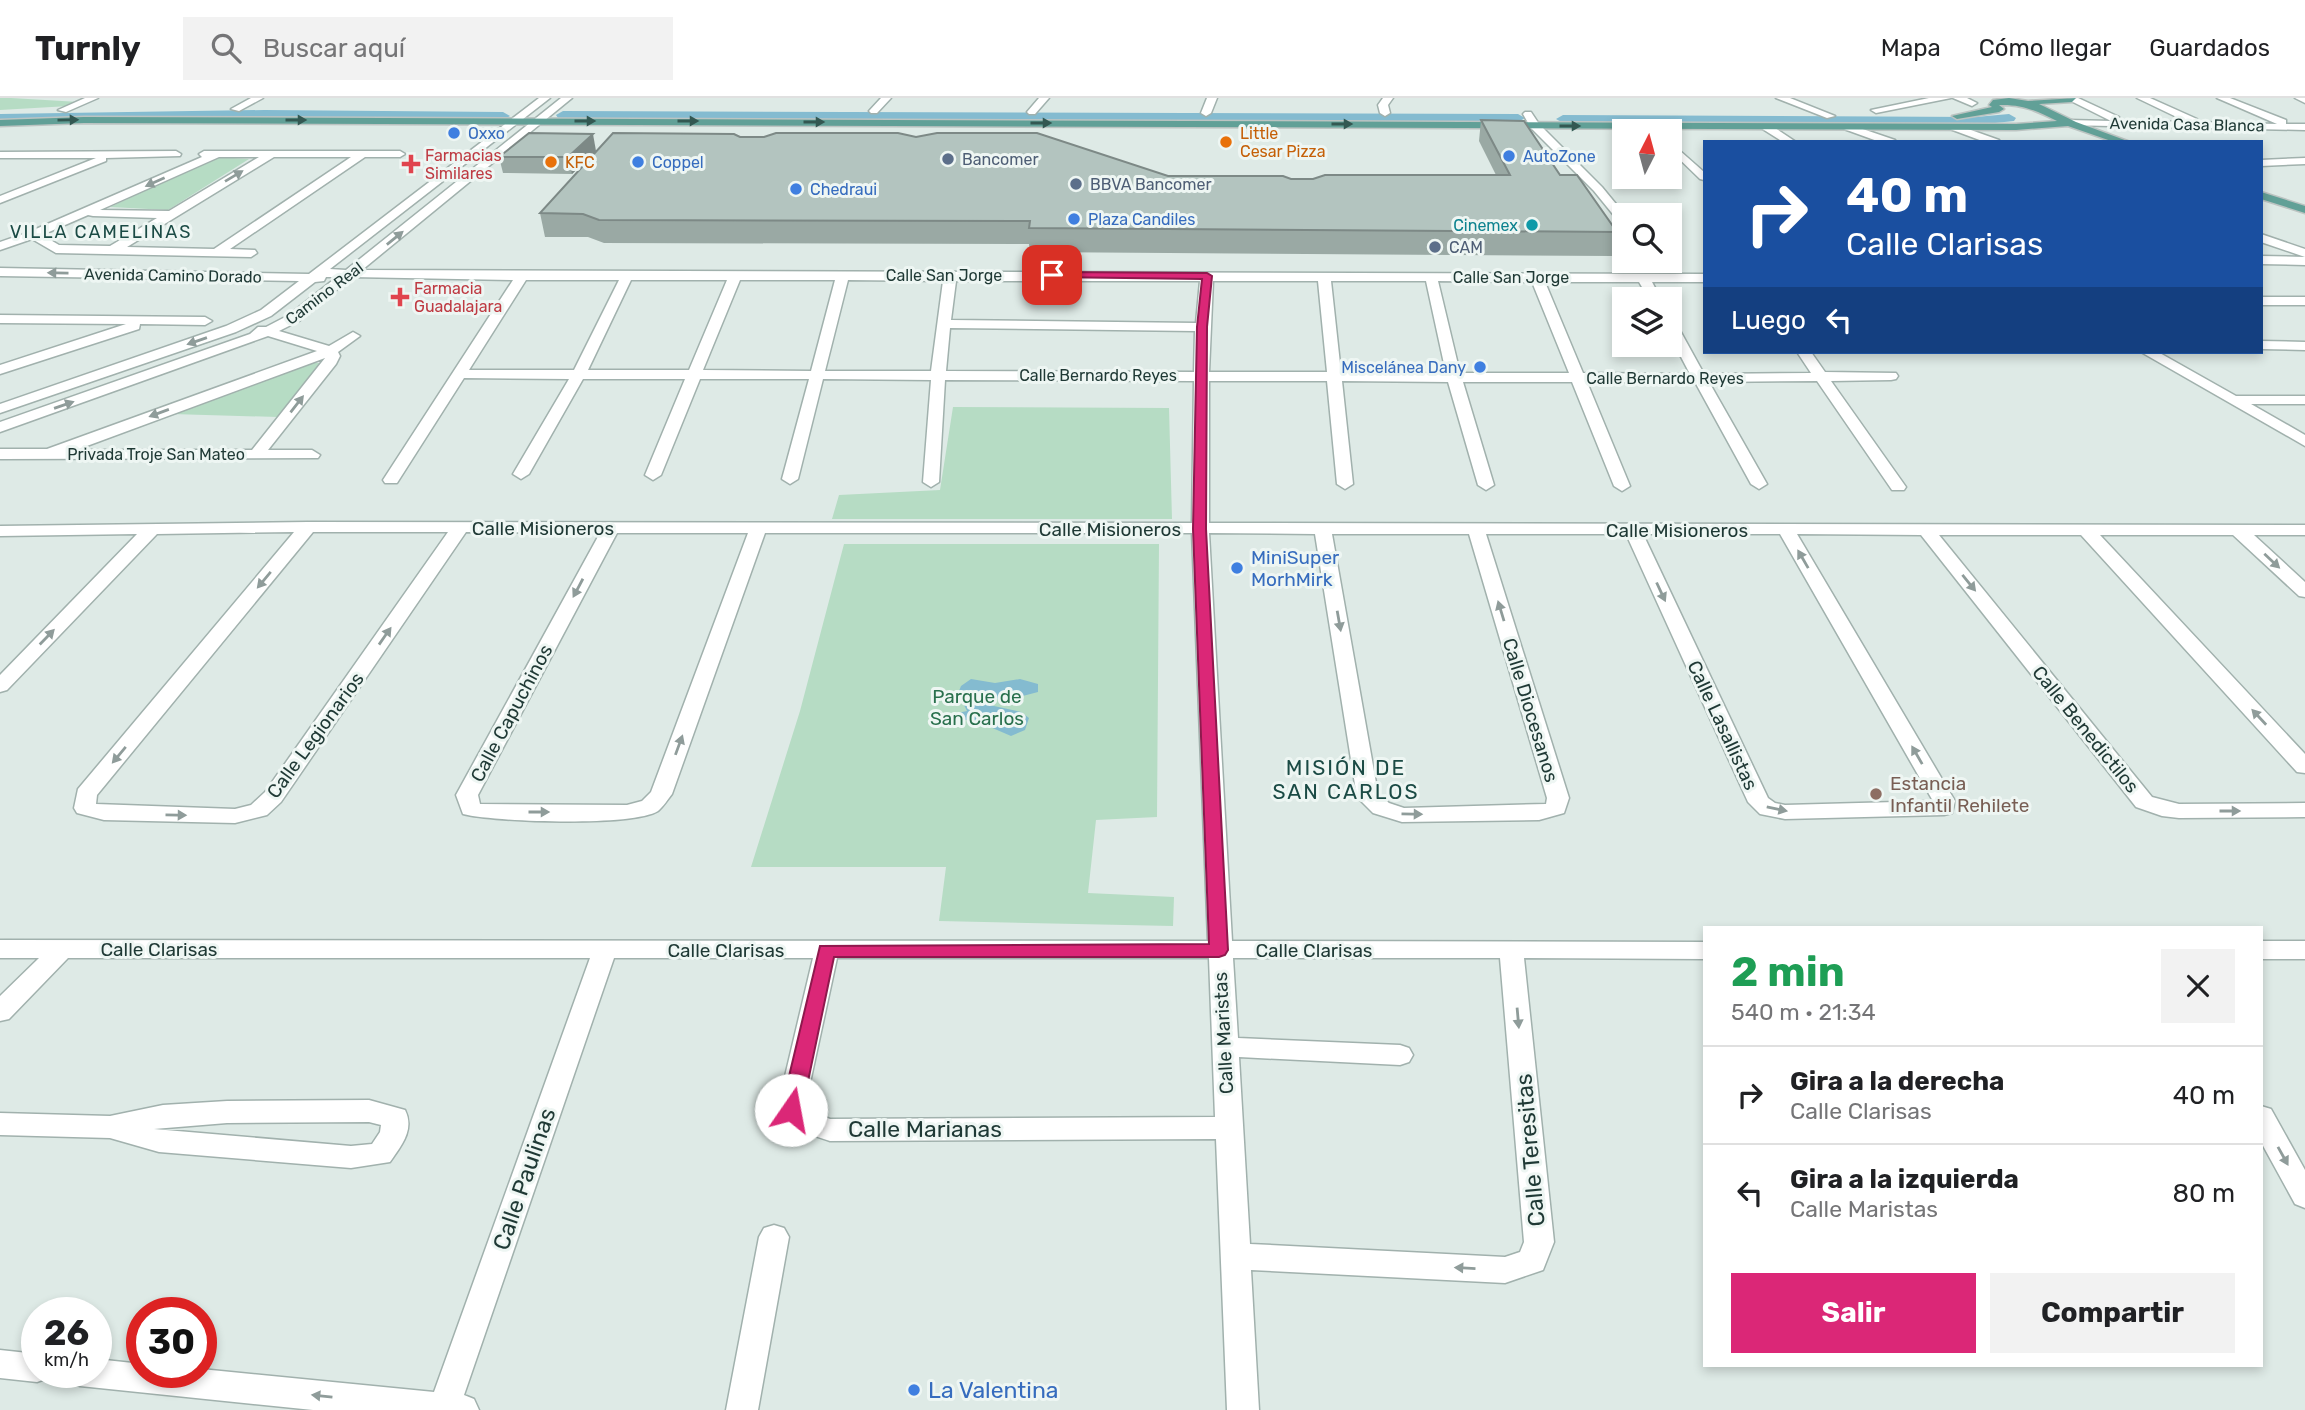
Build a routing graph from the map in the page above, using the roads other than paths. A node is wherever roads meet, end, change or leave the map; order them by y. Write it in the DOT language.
graph roads {
  1 [pos="93,98"];
  2 [pos="103,98"];
  3 [pos="258,98"];
  4 [pos="270,98"];
  5 [pos="545,98"];
  6 [pos="567,98"];
  7 [pos="886,98"];
  8 [pos="900,98"];
  9 [pos="1044,98"];
  10 [pos="1212,98"];
  11 [pos="1224,98"];
  12 [pos="1388,98"];
  13 [pos="1781,98"];
  14 [pos="1946,98"];
  15 [pos="1958,98"];
  16 [pos="2092,98"];
  17 [pos="2143,98"];
  18 [pos="2222,98"];
  19 [pos="2300,98"];
  20 [pos="2071,99"];
  21 [pos="2305,100"];
  22 [pos="1972,101"];
  23 [pos="2028,102"];
  24 [pos="2001,103"];
  25 [pos="236,108"];
  26 [pos="250,108"];
  27 [pos="263,108"];
  28 [pos="75,109"];
  29 [pos="511,109"];
  30 [pos="531,109"];
  31 [pos="554,109"];
  32 [pos="578,109"];
  33 [pos="63,110"];
  34 [pos="848,110"];
  35 [pos="1876,110"];
  36 [pos="874,111"];
  37 [pos="888,111"];
  38 [pos="1032,112"];
  39 [pos="2046,112"];
  40 [pos="0,113"];
  41 [pos="1206,113"];
  42 [pos="1219,113"];
  43 [pos="1385,113"];
  44 [pos="2018,113"];
  45 [pos="1830,116"];
  46 [pos="1532,120"];
  47 [pos="516,121"];
  48 [pos="540,121"];
  49 [pos="2068,122"];
  50 [pos="0,123"];
  51 [pos="2124,123"];
  52 [pos="2052,125"];
  53 [pos="2201,125"];
  54 [pos="1612,126"];
  55 [pos="1765,126"];
  56 [pos="1848,127"];
  57 [pos="1954,127"];
  58 [pos="1682,128"];
  59 [pos="2297,130"];
  60 [pos="1790,140"];
  61 [pos="1885,140"];
  62 [pos="1990,140"];
  63 [pos="2095,140"];
  64 [pos="2119,140"];
  65 [pos="176,154"];
  66 [pos="202,154"];
  67 [pos="217,154"];
  68 [pos="271,154"];
  69 [pos="363,154"];
  70 [pos="400,154"];
  71 [pos="0,155"];
  72 [pos="112,155"];
  73 [pos="1682,156"];
  74 [pos="2305,161"];
  75 [pos="2263,163"];
  76 [pos="1703,176"];
  77 [pos="2263,188"];
  78 [pos="0,192"];
  79 [pos="19,192"];
  80 [pos="2263,196"];
  81 [pos="0,200"];
  82 [pos="2305,201"];
  83 [pos="1612,206"];
  84 [pos="2305,210"];
  85 [pos="85,213"];
  86 [pos="171,215"];
  87 [pos="38,238"];
  88 [pos="2263,239"];
  89 [pos="0,246"];
  90 [pos="113,250"];
  91 [pos="0,252"];
  92 [pos="217,252"];
  93 [pos="251,253"];
  94 [pos="2305,253"];
  95 [pos="2263,260"];
  96 [pos="2305,261"];
  97 [pos="0,272"];
  98 [pos="1667,273"];
  99 [pos="318,275"];
  100 [pos="950,275"];
  101 [pos="349,276"];
  102 [pos="522,276"];
  103 [pos="626,276"];
  104 [pos="735,276"];
  105 [pos="843,276"];
  106 [pos="1207,276"];
  107 [pos="1324,276"];
  108 [pos="1431,277"];
  109 [pos="1537,277"];
  110 [pos="1643,277"];
  111 [pos="1671,277"];
  112 [pos="1703,278"];
  113 [pos="0,285"];
  114 [pos="1648,287"];
  115 [pos="300,289"];
  116 [pos="332,290"];
  117 [pos="2263,301"];
  118 [pos="2305,301"];
  119 [pos="0,319"];
  120 [pos="153,320"];
  121 [pos="205,321"];
  122 [pos="245,324"];
  123 [pos="944,324"];
  124 [pos="1202,327"];
  125 [pos="231,329"];
  126 [pos="262,334"];
  127 [pos="353,336"];
  128 [pos="2263,345"];
  129 [pos="2305,346"];
  130 [pos="1682,347"];
  131 [pos="331,351"];
  132 [pos="1805,354"];
  133 [pos="2152,354"];
  134 [pos="315,356"];
  135 [pos="0,370"];
  136 [pos="458,374"];
  137 [pos="579,374"];
  138 [pos="693,374"];
  139 [pos="817,375"];
  140 [pos="1201,375"];
  141 [pos="938,376"];
  142 [pos="1335,376"];
  143 [pos="1891,376"];
  144 [pos="1454,377"];
  145 [pos="1578,377"];
  146 [pos="1699,378"];
  147 [pos="1821,378"];
  148 [pos="2232,400"];
  149 [pos="2305,400"];
  150 [pos="0,409"];
  151 [pos="0,427"];
  152 [pos="2305,440"];
  153 [pos="0,454"];
  154 [pos="49,454"];
  155 [pos="257,454"];
  156 [pos="312,454"];
  157 [pos="521,474"];
  158 [pos="653,475"];
  159 [pos="790,479"];
  160 [pos="390,480"];
  161 [pos="931,482"];
  162 [pos="1345,484"];
  163 [pos="1759,484"];
  164 [pos="1486,485"];
  165 [pos="1622,486"];
  166 [pos="1898,486"];
  167 [pos="308,527"];
  168 [pos="460,528"];
  169 [pos="611,528"];
  170 [pos="758,528"];
  171 [pos="1200,529"];
  172 [pos="1323,529"];
  173 [pos="151,530"];
  174 [pos="1476,530"];
  175 [pos="1633,530"];
  176 [pos="1786,530"];
  177 [pos="1927,530"];
  178 [pos="2087,530"];
  179 [pos="2238,530"];
  180 [pos="2305,530"];
  181 [pos="0,531"];
  182 [pos="2305,592"];
  183 [pos="0,686"];
  184 [pos="2305,767"];
  185 [pos="2305,810"];
  186 [pos="62,948"];
  187 [pos="0,949"];
  188 [pos="605,949"];
  189 [pos="827,950"];
  190 [pos="1219,950"];
  191 [pos="1511,950"];
  192 [pos="1703,950"];
  193 [pos="2263,950"];
  194 [pos="2305,950"];
  195 [pos="0,1012"];
  196 [pos="1224,1047"];
  197 [pos="1400,1055"];
  198 [pos="2263,1121"];
  199 [pos="0,1124"];
  200 [pos="110,1128"];
  201 [pos="1228,1128"];
  202 [pos="2305,1196"];
  203 [pos="774,1237"];
  204 [pos="1234,1256"];
  205 [pos="0,1364"];
  206 [pos="21,1366"];
  207 [pos="112,1375"];
  208 [pos="453,1409"];
  209 [pos="742,1410"];
  210 [pos="1243,1410"];
  1 -- 33 [label="street"];
  2 -- 28 [label="street"];
  3 -- 25 [label="street"];
  4 -- 26 [label="street"];
  5 -- 30 [label="street, Camino Real"];
  6 -- 31 [label="street, Camino Real"];
  7 -- 36 [label="street"];
  8 -- 37 [label="street"];
  9 -- 38 [label="street"];
  10 -- 41 [label="street"];
  11 -- 42 [label="street"];
  12 -- 43 [label="street"];
  13 -- 45 [label="street"];
  14 -- 35 [label="street"];
  15 -- 22 [label="street"];
  16 -- 20 [label="street"];
  17 -- 53 [label="street"];
  18 -- 59 [label="street"];
  19 -- 21 [label="street"];
  20 -- 23 [label="main road"];
  20 -- 51 [label="street"];
  22 -- 24 [label="main road"];
  23 -- 24 [label="main road"];
  23 -- 39 [label="main road"];
  24 -- 44 [label="main road"];
  24 -- 45 [label="main road"];
  25 -- 26 [label="main road"];
  25 -- 28 [label="main road"];
  26 -- 27 [label="main road"];
  28 -- 33 [label="main road"];
  29 -- 30 [label="main road"];
  30 -- 31 [label="main road"];
  30 -- 47 [label="street, Camino Real"];
  31 -- 32 [label="main road"];
  31 -- 48 [label="street, Camino Real"];
  33 -- 40 [label="main road"];
  34 -- 36 [label="main road"];
  36 -- 37 [label="main road"];
  37 -- 38 [label="main road"];
  38 -- 41 [label="main road"];
  39 -- 44 [label="main road"];
  39 -- 49 [label="main road"];
  41 -- 42 [label="main road"];
  42 -- 43 [label="main road"];
  43 -- 46 [label="main road"];
  44 -- 52 [label="main road"];
  45 -- 46 [label="main road"];
  48 -- 46 [label="main road, one-way"];
  46 -- 54 [label="main road, one-way"];
  46 -- 83 [label="street"];
  47 -- 48 [label="main road"];
  50 -- 47 [label="main road, one-way"];
  47 -- 99 [label="street, Camino Real"];
  101 -- 48 [label="street, Camino Real, one-way"];
  49 -- 51 [label="street, Avenida Casa Blanca"];
  49 -- 52 [label="main road"];
  49 -- 64 [label="main road"];
  51 -- 53 [label="street, Avenida Casa Blanca"];
  52 -- 57 [label="main road"];
  52 -- 63 [label="main road"];
  53 -- 59 [label="street, Avenida Casa Blanca"];
  55 -- 56 [label="main road"];
  55 -- 58 [label="main road"];
  55 -- 60 [label="street"];
  56 -- 57 [label="main road"];
  56 -- 61 [label="street"];
  57 -- 62 [label="street"];
  65 -- 72 [label="street"];
  66 -- 67 [label="street"];
  67 -- 68 [label="street"];
  67 -- 85 [label="street, one-way"];
  68 -- 69 [label="street"];
  86 -- 68 [label="street, one-way"];
  69 -- 70 [label="street"];
  69 -- 92 [label="street"];
  71 -- 72 [label="street"];
  72 -- 79 [label="street"];
  73 -- 76 [label="street"];
  74 -- 75 [label="street"];
  77 -- 82 [label="main road"];
  78 -- 79 [label="street"];
  79 -- 81 [label="street"];
  80 -- 84 [label="main road"];
  85 -- 86 [label="street"];
  85 -- 87 [label="street"];
  86 -- 90 [label="street"];
  87 -- 89 [label="street"];
  87 -- 90 [label="street"];
  87 -- 91 [label="street"];
  88 -- 94 [label="street"];
  90 -- 92 [label="street"];
  92 -- 93 [label="street"];
  95 -- 96 [label="street"];
  99 -- 97 [label="street, Avenida Camino Dorado, one-way"];
  98 -- 111 [label="street"];
  99 -- 101 [label="street, Avenida Camino Dorado"];
  99 -- 115 [label="street, Camino Real"];
  100 -- 105 [label="street, Calle San Jorge"];
  100 -- 106 [label="street, Calle San Jorge"];
  100 -- 123 [label="street"];
  101 -- 102 [label="street, Calle San Jorge"];
  101 -- 116 [label="street, Camino Real"];
  102 -- 103 [label="street, Calle San Jorge"];
  102 -- 136 [label="street"];
  103 -- 104 [label="street, Calle San Jorge"];
  103 -- 137 [label="street"];
  104 -- 105 [label="street, Calle San Jorge"];
  104 -- 138 [label="street"];
  105 -- 139 [label="street"];
  106 -- 107 [label="street, Calle San Jorge"];
  106 -- 124 [label="street, Calle Maristas"];
  107 -- 108 [label="street, Calle San Jorge"];
  107 -- 142 [label="street"];
  108 -- 109 [label="street, Calle San Jorge"];
  108 -- 144 [label="street"];
  109 -- 110 [label="street, Calle San Jorge"];
  109 -- 145 [label="street"];
  110 -- 111 [label="street, Calle San Jorge"];
  110 -- 114 [label="street"];
  111 -- 112 [label="street, Calle San Jorge"];
  113 -- 115 [label="street, Avenida Camino Dorado"];
  115 -- 116 [label="street, Avenida Camino Dorado"];
  115 -- 122 [label="street, Camino Real"];
  116 -- 126 [label="street, Camino Real"];
  117 -- 118 [label="street"];
  119 -- 120 [label="street"];
  120 -- 121 [label="street"];
  120 -- 135 [label="street"];
  122 -- 125 [label="street, Camino Real"];
  122 -- 126 [label="street"];
  123 -- 124 [label="street"];
  123 -- 141 [label="street"];
  124 -- 140 [label="street, Calle Maristas"];
  125 -- 126 [label="street"];
  125 -- 150 [label="street, Camino Real, one-way"];
  126 -- 131 [label="street"];
  126 -- 134 [label="street"];
  151 -- 126 [label="street, Camino Real, one-way"];
  127 -- 131 [label="street"];
  128 -- 129 [label="street"];
  130 -- 146 [label="street"];
  131 -- 134 [label="street"];
  155 -- 131 [label="street, one-way"];
  132 -- 147 [label="street"];
  133 -- 148 [label="street"];
  134 -- 154 [label="street, one-way"];
  136 -- 137 [label="street, Calle Bernardo Reyes"];
  136 -- 160 [label="street"];
  137 -- 138 [label="street, Calle Bernardo Reyes"];
  137 -- 157 [label="street"];
  138 -- 139 [label="street, Calle Bernardo Reyes"];
  138 -- 158 [label="street"];
  139 -- 141 [label="street, Calle Bernardo Reyes"];
  139 -- 159 [label="street"];
  140 -- 141 [label="street, Calle Bernardo Reyes"];
  140 -- 142 [label="street, Calle Bernardo Reyes"];
  140 -- 171 [label="street, Calle Maristas"];
  141 -- 161 [label="street"];
  142 -- 144 [label="street, Calle Bernardo Reyes"];
  142 -- 162 [label="street"];
  143 -- 147 [label="street, Calle Bernardo Reyes"];
  144 -- 145 [label="street, Calle Bernardo Reyes"];
  144 -- 164 [label="street"];
  145 -- 146 [label="street, Calle Bernardo Reyes"];
  145 -- 165 [label="street"];
  146 -- 147 [label="street, Calle Bernardo Reyes"];
  146 -- 163 [label="street"];
  147 -- 166 [label="street"];
  148 -- 149 [label="street"];
  148 -- 152 [label="street"];
  153 -- 154 [label="street, Privada Troje San Mateo"];
  154 -- 155 [label="street, Privada Troje San Mateo"];
  155 -- 156 [label="street, Privada Troje San Mateo"];
  167 -- 168 [label="street, Calle Misioneros"];
  167 -- 168 [label="street, Calle Legionarios, one-way"];
  167 -- 173 [label="street, Calle Misioneros"];
  168 -- 169 [label="street, Calle Misioneros"];
  169 -- 170 [label="street, Calle Misioneros"];
  169 -- 170 [label="street, Calle Capuchinos, one-way"];
  170 -- 171 [label="street, Calle Misioneros"];
  171 -- 172 [label="street, Calle Misioneros"];
  171 -- 190 [label="street, Calle Maristas"];
  172 -- 174 [label="street, Calle Misioneros"];
  172 -- 174 [label="street, Calle Diocesanos, one-way"];
  173 -- 181 [label="street, Calle Misioneros"];
  183 -- 173 [label="street, one-way"];
  174 -- 175 [label="street, Calle Misioneros"];
  175 -- 176 [label="street, Calle Misioneros"];
  175 -- 176 [label="street, Calle Lasallistas, one-way"];
  176 -- 177 [label="street, Calle Misioneros"];
  177 -- 178 [label="street, Calle Misioneros"];
  177 -- 185 [label="street, Calle Benedictilos, one-way"];
  178 -- 179 [label="street, Calle Misioneros"];
  184 -- 178 [label="street, one-way"];
  179 -- 180 [label="street, Calle Misioneros"];
  179 -- 182 [label="street, one-way"];
  186 -- 187 [label="street, Calle Clarisas"];
  186 -- 188 [label="street, Calle Clarisas"];
  186 -- 195 [label="street"];
  188 -- 189 [label="street, Calle Clarisas"];
  188 -- 208 [label="street, Calle Paulinas"];
  189 -- 190 [label="street, Calle Clarisas"];
  189 -- 201 [label="street, Calle Marianas"];
  190 -- 191 [label="street, Calle Clarisas"];
  190 -- 196 [label="street, Calle Maristas"];
  191 -- 192 [label="street, Calle Clarisas"];
  191 -- 204 [label="street, Calle Teresitas, one-way"];
  193 -- 194 [label="street"];
  196 -- 197 [label="street"];
  196 -- 201 [label="street, Calle Maristas"];
  198 -- 202 [label="street, one-way"];
  199 -- 200 [label="street"];
  200 -- 200 [label="street"];
  201 -- 204 [label="street, Calle Maristas"];
  203 -- 209 [label="street"];
  204 -- 210 [label="street, Calle Maristas"];
  205 -- 206 [label="street"];
  208 -- 207 [label="street, one-way"];
}
